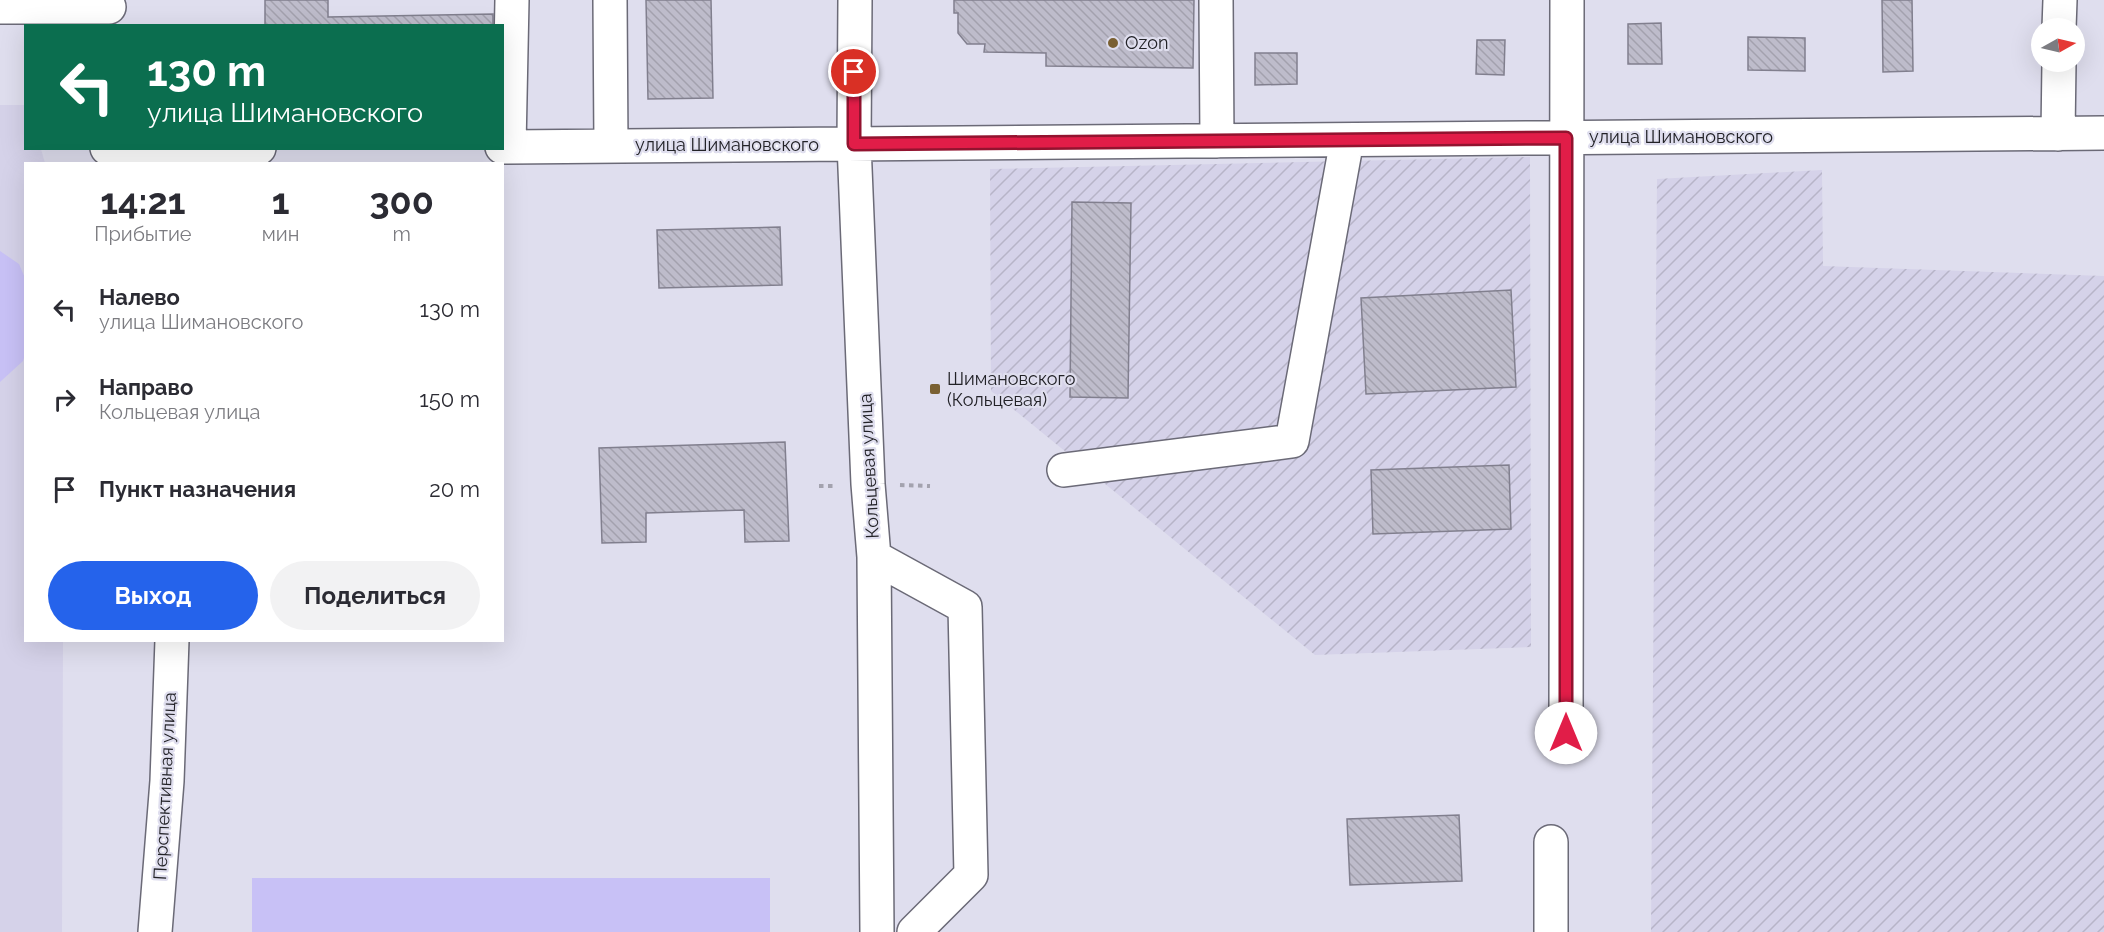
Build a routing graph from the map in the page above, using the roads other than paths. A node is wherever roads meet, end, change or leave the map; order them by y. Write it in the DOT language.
graph roads {
  1 [pos="512,0"];
  2 [pos="610,0"];
  3 [pos="855,0"];
  4 [pos="1216,0"];
  5 [pos="1567,0"];
  6 [pos="2060,0"];
  7 [pos="0,7"];
  8 [pos="109,11"];
  9 [pos="2059,18"];
  10 [pos="2059,72"];
  11 [pos="2104,133"];
  12 [pos="2058,134"];
  13 [pos="1566,138"];
  14 [pos="1347,140"];
  15 [pos="1217,141"];
  16 [pos="854,144"];
  17 [pos="611,146"];
  18 [pos="506,147"];
  19 [pos="1064,470"];
  20 [pos="874,557"];
  21 [pos="172,642"];
  22 [pos="1566,733"];
  23 [pos="1551,842"];
  24 [pos="155,932"];
  25 [pos="877,932"];
  26 [pos="914,932"];
  27 [pos="1551,932"];
  1 -- 18 [label="street"];
  2 -- 17 [label="street"];
  3 -- 16 [label="street, Кольцевая улица"];
  4 -- 15 [label="street"];
  5 -- 13 [label="street"];
  6 -- 9 [label="street"];
  7 -- 8 [label="street"];
  10 -- 12 [label="street"];
  11 -- 12 [label="street, улица Шимановского"];
  12 -- 13 [label="street, улица Шимановского"];
  13 -- 14 [label="street, улица Шимановского"];
  13 -- 22 [label="street"];
  14 -- 15 [label="street, улица Шимановского"];
  14 -- 19 [label="street"];
  15 -- 16 [label="street, улица Шимановского"];
  16 -- 17 [label="street, улица Шимановского"];
  16 -- 20 [label="street, Кольцевая улица"];
  17 -- 18 [label="street, улица Шимановского"];
  20 -- 25 [label="street, Кольцевая улица"];
  20 -- 26 [label="street"];
  21 -- 24 [label="street, Перспективная улица"];
  23 -- 27 [label="street"];
}
